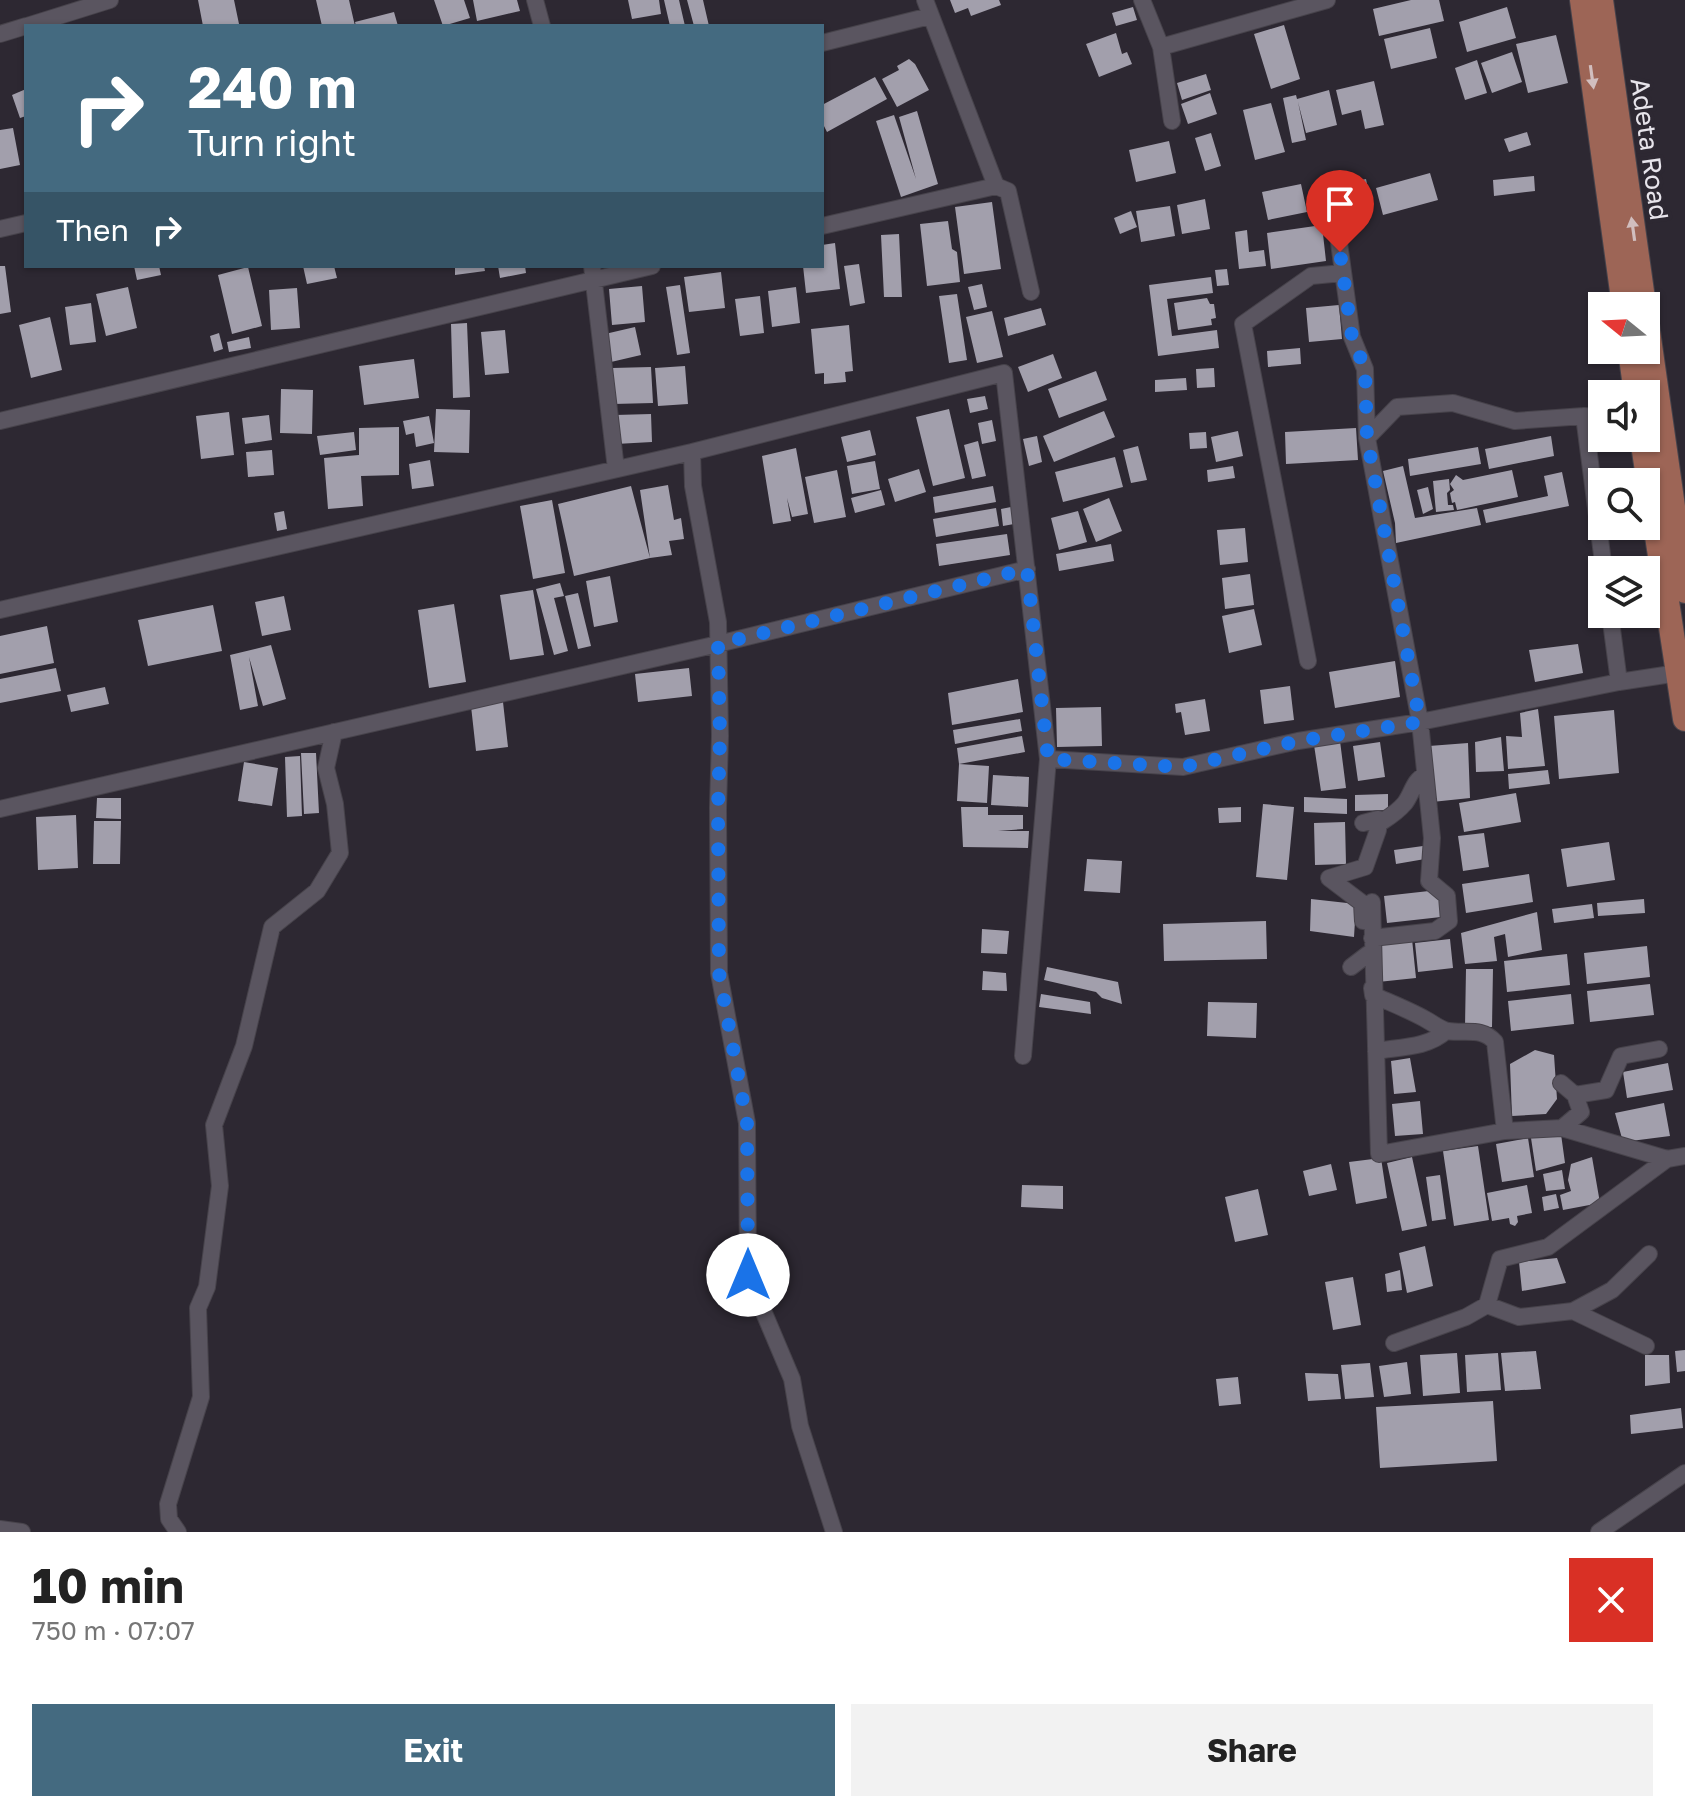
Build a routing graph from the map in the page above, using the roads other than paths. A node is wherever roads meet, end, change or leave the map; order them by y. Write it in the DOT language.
graph roads {
  1 [pos="110,0"];
  2 [pos="535,0"];
  3 [pos="1142,0"];
  4 [pos="1327,0"];
  5 [pos="1582,0"];
  6 [pos="1601,0"];
  7 [pos="927,8"];
  8 [pos="32,24"];
  9 [pos="541,24"];
  10 [pos="24,27"];
  11 [pos="0,34"];
  12 [pos="824,42"];
  13 [pos="1161,47"];
  14 [pos="1172,121"];
  15 [pos="996,186"];
  16 [pos="1336,221"];
  17 [pos="24,223"];
  18 [pos="824,226"];
  19 [pos="0,229"];
  20 [pos="635,268"];
  21 [pos="593,273"];
  22 [pos="1343,273"];
  23 [pos="1031,292"];
  24 [pos="1622,292"];
  25 [pos="1642,292"];
  26 [pos="1653,364"];
  27 [pos="1584,416"];
  28 [pos="1588,416"];
  29 [pos="0,421"];
  30 [pos="1367,438"];
  31 [pos="692,452"];
  32 [pos="1644,452"];
  33 [pos="616,469"];
  34 [pos="1602,556"];
  35 [pos="1027,569"];
  36 [pos="1685,591"];
  37 [pos="0,610"];
  38 [pos="1612,628"];
  39 [pos="718,644"];
  40 [pos="1308,661"];
  41 [pos="1678,673"];
  42 [pos="1619,682"];
  43 [pos="1685,719"];
  44 [pos="1420,722"];
  45 [pos="334,732"];
  46 [pos="1048,759"];
  47 [pos="1425,775"];
  48 [pos="0,809"];
  49 [pos="1372,902"];
  50 [pos="1365,936"];
  51 [pos="1351,967"];
  52 [pos="1373,995"];
  53 [pos="1446,1031"];
  54 [pos="1659,1049"];
  55 [pos="1376,1051"];
  56 [pos="1023,1056"];
  57 [pos="1561,1083"];
  58 [pos="1575,1095"];
  59 [pos="1562,1128"];
  60 [pos="1505,1131"];
  61 [pos="1685,1156"];
  62 [pos="1667,1159"];
  63 [pos="1649,1254"];
  64 [pos="1487,1305"];
  65 [pos="1573,1311"];
  66 [pos="1394,1343"];
  67 [pos="1646,1346"];
  68 [pos="1685,1473"];
  69 [pos="0,1529"];
  70 [pos="22,1532"];
  71 [pos="178,1532"];
  72 [pos="834,1532"];
  73 [pos="1599,1532"];
  1 -- 8 [label="street"];
  2 -- 9 [label="street"];
  3 -- 13 [label="street"];
  4 -- 13 [label="street"];
  5 -- 24 [label="main road, Adeta Road, one-way"];
  25 -- 6 [label="main road, Adeta Road, one-way"];
  7 -- 12 [label="street"];
  7 -- 15 [label="street"];
  10 -- 11 [label="street"];
  13 -- 14 [label="street"];
  15 -- 18 [label="street"];
  15 -- 23 [label="street"];
  16 -- 22 [label="street"];
  17 -- 19 [label="street"];
  20 -- 21 [label="street"];
  21 -- 29 [label="street"];
  21 -- 33 [label="street"];
  22 -- 30 [label="street"];
  22 -- 40 [label="street"];
  26 -- 36 [label="main road"];
  27 -- 28 [label="street"];
  27 -- 30 [label="street"];
  27 -- 34 [label="street"];
  30 -- 44 [label="street"];
  31 -- 33 [label="street"];
  31 -- 35 [label="street"];
  31 -- 39 [label="street"];
  32 -- 41 [label="main road"];
  33 -- 37 [label="street"];
  35 -- 39 [label="street"];
  35 -- 46 [label="street"];
  38 -- 42 [label="street"];
  39 -- 45 [label="street"];
  39 -- 72 [label="street"];
  41 -- 42 [label="street"];
  41 -- 43 [label="main road"];
  42 -- 44 [label="street"];
  44 -- 46 [label="street"];
  44 -- 47 [label="street"];
  45 -- 48 [label="street"];
  45 -- 71 [label="street"];
  46 -- 56 [label="street"];
  47 -- 50 [label="street"];
  47 -- 50 [label="street"];
  49 -- 50 [label="street"];
  50 -- 51 [label="street"];
  50 -- 52 [label="street"];
  52 -- 53 [label="street"];
  52 -- 55 [label="street"];
  53 -- 55 [label="street"];
  53 -- 60 [label="street"];
  54 -- 58 [label="street"];
  55 -- 60 [label="street"];
  57 -- 58 [label="street"];
  58 -- 59 [label="street"];
  59 -- 60 [label="street"];
  59 -- 62 [label="street"];
  61 -- 62 [label="street"];
  62 -- 64 [label="street"];
  63 -- 65 [label="street"];
  64 -- 65 [label="street"];
  64 -- 66 [label="street"];
  65 -- 67 [label="street"];
  68 -- 73 [label="street"];
  69 -- 70 [label="street"];
}
